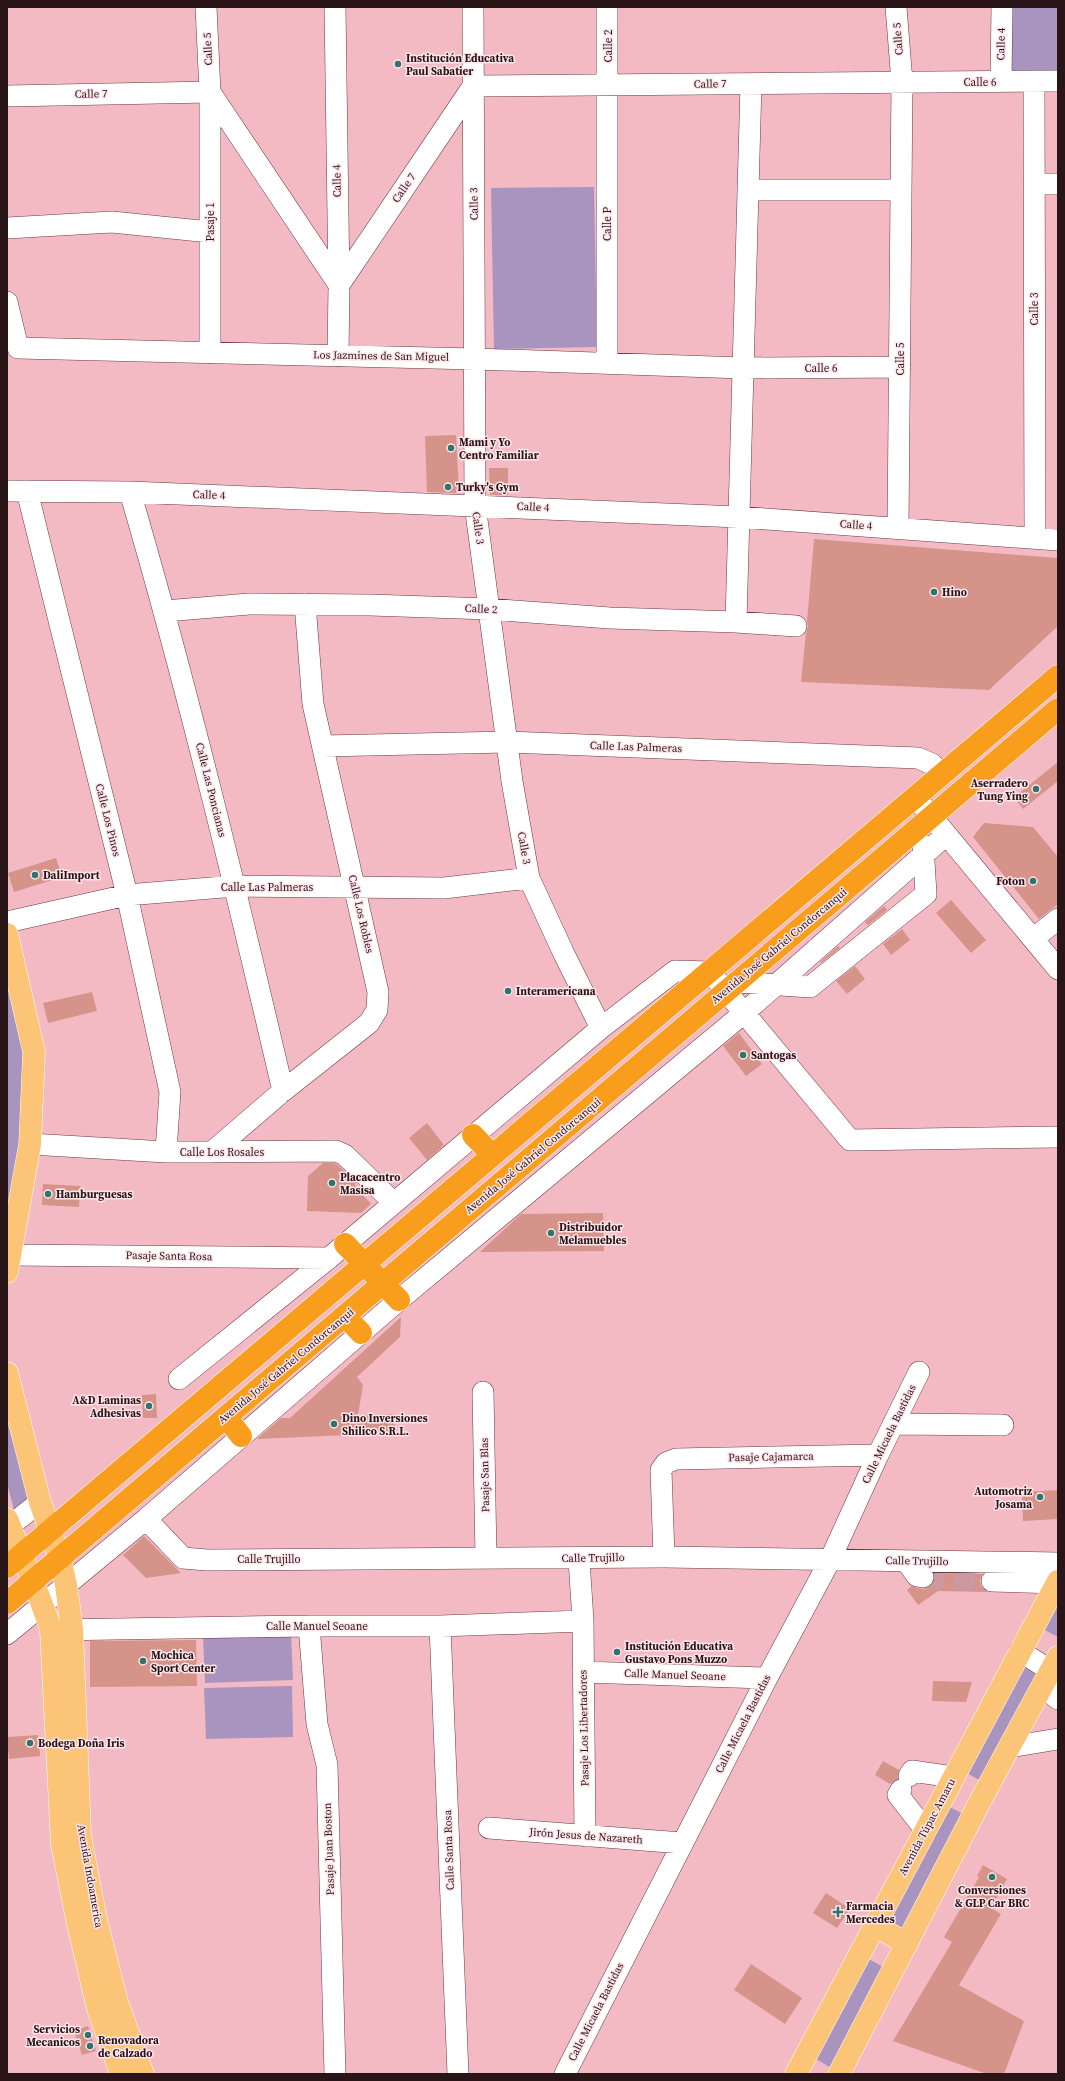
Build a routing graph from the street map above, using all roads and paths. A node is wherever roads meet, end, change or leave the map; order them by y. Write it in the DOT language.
graph roads {
  1 [pos="206,7"];
  2 [pos="335,7"];
  3 [pos="473,7"];
  4 [pos="607,7"];
  5 [pos="896,7"];
  6 [pos="1002,7"];
  7 [pos="1000,81"];
  8 [pos="1034,81"];
  9 [pos="1058,81"];
  10 [pos="902,82"];
  11 [pos="751,84"];
  12 [pos="608,85"];
  13 [pos="473,86"];
  14 [pos="210,92"];
  15 [pos="7,96"];
  16 [pos="1034,184"];
  17 [pos="1058,184"];
  18 [pos="748,190"];
  19 [pos="901,190"];
  20 [pos="7,228"];
  21 [pos="210,232"];
  22 [pos="339,285"];
  23 [pos="7,302"];
  24 [pos="210,353"];
  25 [pos="338,356"];
  26 [pos="475,358"];
  27 [pos="607,364"];
  28 [pos="900,367"];
  29 [pos="743,368"];
  30 [pos="17,492"];
  31 [pos="130,492"];
  32 [pos="475,505"];
  33 [pos="738,517"];
  34 [pos="898,528"];
  35 [pos="1035,537"];
  36 [pos="1058,540"];
  37 [pos="305,604"];
  38 [pos="489,609"];
  39 [pos="165,611"];
  40 [pos="736,622"];
  41 [pos="796,626"];
  42 [pos="1058,676"];
  43 [pos="1058,709"];
  44 [pos="507,742"];
  45 [pos="323,746"];
  46 [pos="942,774"];
  47 [pos="916,798"];
  48 [pos="926,821"];
  49 [pos="946,835"];
  50 [pos="924,856"];
  51 [pos="529,878"];
  52 [pos="235,886"];
  53 [pos="355,887"];
  54 [pos="127,895"];
  55 [pos="1058,919"];
  56 [pos="7,922"];
  57 [pos="7,934"];
  58 [pos="1033,939"];
  59 [pos="1058,969"];
  60 [pos="710,972"];
  61 [pos="778,984"];
  62 [pos="732,987"];
  63 [pos="744,1013"];
  64 [pos="601,1028"];
  65 [pos="283,1092"];
  66 [pos="473,1135"];
  67 [pos="1058,1137"];
  68 [pos="30,1144"];
  69 [pos="166,1152"];
  70 [pos="212,1152"];
  71 [pos="492,1155"];
  72 [pos="394,1203"];
  73 [pos="337,1251"];
  74 [pos="8,1263"];
  75 [pos="364,1264"];
  76 [pos="383,1284"];
  77 [pos="399,1300"];
  78 [pos="345,1316"];
  79 [pos="361,1333"];
  80 [pos="919,1372"];
  81 [pos="7,1373"];
  82 [pos="179,1379"];
  83 [pos="483,1392"];
  84 [pos="226,1417"];
  85 [pos="893,1424"];
  86 [pos="1003,1425"];
  87 [pos="241,1436"];
  88 [pos="878,1455"];
  89 [pos="40,1502"];
  90 [pos="146,1519"];
  91 [pos="8,1524"];
  92 [pos="49,1531"];
  93 [pos="486,1558"];
  94 [pos="664,1558"];
  95 [pos="60,1559"];
  96 [pos="578,1559"];
  97 [pos="830,1560"];
  98 [pos="14,1561"];
  99 [pos="906,1561"];
  100 [pos="1012,1562"];
  101 [pos="1058,1576"];
  102 [pos="923,1577"];
  103 [pos="32,1582"];
  104 [pos="66,1585"];
  105 [pos="7,1603"];
  106 [pos="43,1604"];
  107 [pos="583,1621"];
  108 [pos="309,1626"];
  109 [pos="440,1626"];
  110 [pos="72,1629"];
  111 [pos="51,1630"];
  112 [pos="7,1634"];
  113 [pos="1020,1651"];
  114 [pos="583,1672"];
  115 [pos="1053,1677"];
  116 [pos="767,1678"];
  117 [pos="1058,1739"];
  118 [pos="1009,1746"];
  119 [pos="953,1777"];
  120 [pos="984,1792"];
  121 [pos="489,1828"];
  122 [pos="926,1831"];
  123 [pos="585,1836"];
  124 [pos="682,1843"];
  125 [pos="874,1925"];
  126 [pos="907,1944"];
  127 [pos="121,2074"];
  128 [pos="143,2074"];
  129 [pos="335,2074"];
  130 [pos="458,2074"];
  131 [pos="565,2074"];
  132 [pos="796,2074"];
  133 [pos="839,2074"];
  1 -- 14 [label="street, Calle 5"];
  2 -- 22 [label="street, Calle 4"];
  3 -- 13 [label="street, Calle 3"];
  4 -- 12 [label="street, Calle 2"];
  5 -- 10 [label="street, Calle 5"];
  6 -- 7 [label="street, Calle 4"];
  7 -- 8 [label="street, Calle 6"];
  7 -- 10 [label="street, Calle 6"];
  8 -- 9 [label="street, Calle 6"];
  8 -- 16 [label="street, Calle 3"];
  10 -- 11 [label="street, Calle 7"];
  10 -- 19 [label="street, Calle 5"];
  11 -- 12 [label="street, Calle 7"];
  11 -- 18 [label="street"];
  12 -- 13 [label="street, Calle 7"];
  12 -- 27 [label="street, Calle P"];
  13 -- 22 [label="street, Calle 7"];
  13 -- 26 [label="street, Calle 3"];
  14 -- 15 [label="street, Calle 7"];
  14 -- 21 [label="street, Pasaje 1"];
  14 -- 22 [label="street"];
  16 -- 17 [label="street"];
  16 -- 35 [label="street, Calle 3"];
  18 -- 19 [label="street"];
  18 -- 29 [label="street"];
  19 -- 28 [label="street, Calle 5"];
  20 -- 21 [label="street"];
  21 -- 24 [label="street, Pasaje 1"];
  22 -- 25 [label="street, Calle 4"];
  23 -- 24 [label="street, Los Jazmines de San Miguel"];
  24 -- 25 [label="street, Los Jazmines de San Miguel"];
  25 -- 26 [label="street, Los Jazmines de San Miguel"];
  26 -- 27 [label="street, Los Jazmines de San Miguel"];
  26 -- 32 [label="street, Calle 3"];
  27 -- 29 [label="street, Los Jazmines de San Miguel"];
  28 -- 29 [label="street, Calle 6"];
  28 -- 34 [label="street, Calle 5"];
  29 -- 33 [label="street"];
  30 -- 31 [label="street, Calle 4"];
  30 -- 54 [label="street, Calle Los Pinos"];
  31 -- 32 [label="street, Calle 4"];
  31 -- 39 [label="street, Calle Las Poncianas"];
  32 -- 33 [label="street, Calle 4"];
  32 -- 38 [label="street, Calle 3"];
  33 -- 34 [label="street, Calle 4"];
  33 -- 40 [label="street"];
  34 -- 35 [label="street, Calle 4"];
  35 -- 36 [label="street, Calle 4"];
  37 -- 38 [label="street, Calle 2"];
  37 -- 39 [label="street, Calle 2"];
  37 -- 45 [label="street, Calle Los Robles"];
  38 -- 40 [label="street, Calle 2"];
  38 -- 44 [label="street, Calle 3"];
  39 -- 52 [label="street, Calle Las Poncianas"];
  40 -- 41 [label="street, Calle 2"];
  42 -- 46 [label="highway"];
  43 -- 48 [label="highway, Avenida José Gabriel Condorcanqui"];
  44 -- 45 [label="street, Calle Las Palmeras"];
  44 -- 46 [label="street, Calle Las Palmeras"];
  44 -- 51 [label="street, Calle 3"];
  45 -- 53 [label="street, Calle Los Robles"];
  46 -- 47 [label="highway"];
  47 -- 48 [label="street"];
  47 -- 60 [label="highway"];
  48 -- 49 [label="street"];
  48 -- 50 [label="street"];
  48 -- 62 [label="highway, Avenida José Gabriel Condorcanqui"];
  49 -- 50 [label="street"];
  49 -- 58 [label="street"];
  50 -- 61 [label="street"];
  50 -- 61 [label="street"];
  51 -- 53 [label="street, Calle Las Palmeras"];
  51 -- 64 [label="street, Calle 3"];
  52 -- 53 [label="street, Calle Las Palmeras"];
  52 -- 54 [label="street, Calle Las Palmeras"];
  52 -- 65 [label="street, Calle Las Poncianas"];
  53 -- 65 [label="street, Calle Los Robles"];
  54 -- 56 [label="street, Calle Las Palmeras"];
  54 -- 69 [label="street, Calle Los Pinos"];
  55 -- 58 [label="street"];
  57 -- 68 [label="main road"];
  58 -- 59 [label="street"];
  60 -- 62 [label="street"];
  60 -- 64 [label="street"];
  60 -- 71 [label="highway"];
  61 -- 62 [label="street"];
  61 -- 63 [label="street"];
  62 -- 63 [label="street"];
  62 -- 76 [label="highway, Avenida José Gabriel Condorcanqui"];
  63 -- 67 [label="street"];
  63 -- 77 [label="street"];
  64 -- 66 [label="street"];
  65 -- 70 [label="street, Calle Los Robles"];
  66 -- 71 [label="highway"];
  66 -- 72 [label="street"];
  68 -- 69 [label="street, Calle Los Rosales"];
  68 -- 74 [label="main road"];
  69 -- 70 [label="street, Calle Los Rosales"];
  70 -- 72 [label="street, Calle Los Rosales"];
  71 -- 75 [label="highway"];
  72 -- 73 [label="street"];
  73 -- 74 [label="street, Pasaje Santa Rosa"];
  73 -- 75 [label="highway"];
  73 -- 82 [label="street"];
  75 -- 76 [label="highway"];
  75 -- 92 [label="highway"];
  76 -- 77 [label="highway"];
  76 -- 78 [label="highway, Avenida José Gabriel Condorcanqui"];
  77 -- 79 [label="street"];
  78 -- 79 [label="highway"];
  78 -- 84 [label="highway, Avenida José Gabriel Condorcanqui"];
  79 -- 87 [label="street"];
  80 -- 85 [label="street, Calle Micaela Bastidas"];
  81 -- 89 [label="main road, Avenida Indoamerica"];
  83 -- 93 [label="street, Pasaje San Blas"];
  84 -- 87 [label="highway"];
  84 -- 95 [label="highway, Avenida José Gabriel Condorcanqui"];
  85 -- 86 [label="street"];
  85 -- 88 [label="street, Calle Micaela Bastidas"];
  87 -- 90 [label="street"];
  88 -- 94 [label="street, Pasaje Cajamarca"];
  88 -- 97 [label="street, Calle Micaela Bastidas"];
  89 -- 91 [label="street"];
  89 -- 92 [label="main road, Avenida Indoamerica"];
  90 -- 93 [label="street, Calle Trujillo"];
  90 -- 104 [label="street"];
  91 -- 98 [label="main road, Avenida Indoamerica"];
  92 -- 95 [label="main road, Avenida Indoamerica"];
  92 -- 98 [label="highway"];
  93 -- 96 [label="street, Calle Trujillo"];
  94 -- 96 [label="street, Calle Trujillo"];
  94 -- 97 [label="street, Calle Trujillo"];
  95 -- 103 [label="highway, Avenida José Gabriel Condorcanqui"];
  95 -- 104 [label="main road, Avenida Indoamerica"];
  96 -- 107 [label="street, Pasaje Los Libertadores"];
  97 -- 99 [label="street, Calle Trujillo"];
  97 -- 116 [label="street, Calle Micaela Bastidas"];
  98 -- 103 [label="main road, Avenida Indoamerica"];
  99 -- 100 [label="street, Calle Trujillo"];
  99 -- 102 [label="street"];
  100 -- 101 [label="street, Calle Trujillo"];
  100 -- 101 [label="street"];
  101 -- 113 [label="main road, Avenida Túpac Amaru"];
  103 -- 105 [label="highway, Avenida José Gabriel Condorcanqui"];
  103 -- 106 [label="main road, Avenida Indoamerica"];
  104 -- 106 [label="street"];
  104 -- 110 [label="main road, Avenida Indoamerica"];
  106 -- 111 [label="main road, Avenida Indoamerica"];
  106 -- 112 [label="street"];
  107 -- 109 [label="street, Calle Manuel Seoane"];
  107 -- 114 [label="street, Pasaje Los Libertadores"];
  108 -- 109 [label="street, Calle Manuel Seoane"];
  108 -- 110 [label="street, Calle Manuel Seoane"];
  108 -- 129 [label="street, Pasaje Juan Boston"];
  109 -- 130 [label="street, Calle Santa Rosa"];
  110 -- 111 [label="street, Calle Manuel Seoane"];
  110 -- 128 [label="main road, Avenida Indoamerica"];
  111 -- 127 [label="main road, Avenida Indoamerica"];
  113 -- 115 [label="street"];
  113 -- 119 [label="main road, Avenida Túpac Amaru"];
  114 -- 116 [label="street, Calle Manuel Seoane"];
  114 -- 123 [label="street, Pasaje Los Libertadores"];
  115 -- 118 [label="main road"];
  116 -- 124 [label="street, Calle Micaela Bastidas"];
  117 -- 118 [label="street"];
  118 -- 120 [label="main road"];
  119 -- 120 [label="main road"];
  119 -- 122 [label="main road, Avenida Túpac Amaru"];
  119 -- 122 [label="street"];
  120 -- 126 [label="main road"];
  121 -- 123 [label="street, Jirón Jesus de Nazareth"];
  122 -- 125 [label="main road, Avenida Túpac Amaru"];
  123 -- 124 [label="street, Jirón Jesus de Nazareth"];
  124 -- 131 [label="street, Calle Micaela Bastidas"];
  125 -- 126 [label="main road"];
  125 -- 132 [label="main road, Avenida Túpac Amaru"];
  126 -- 133 [label="main road"];
}
